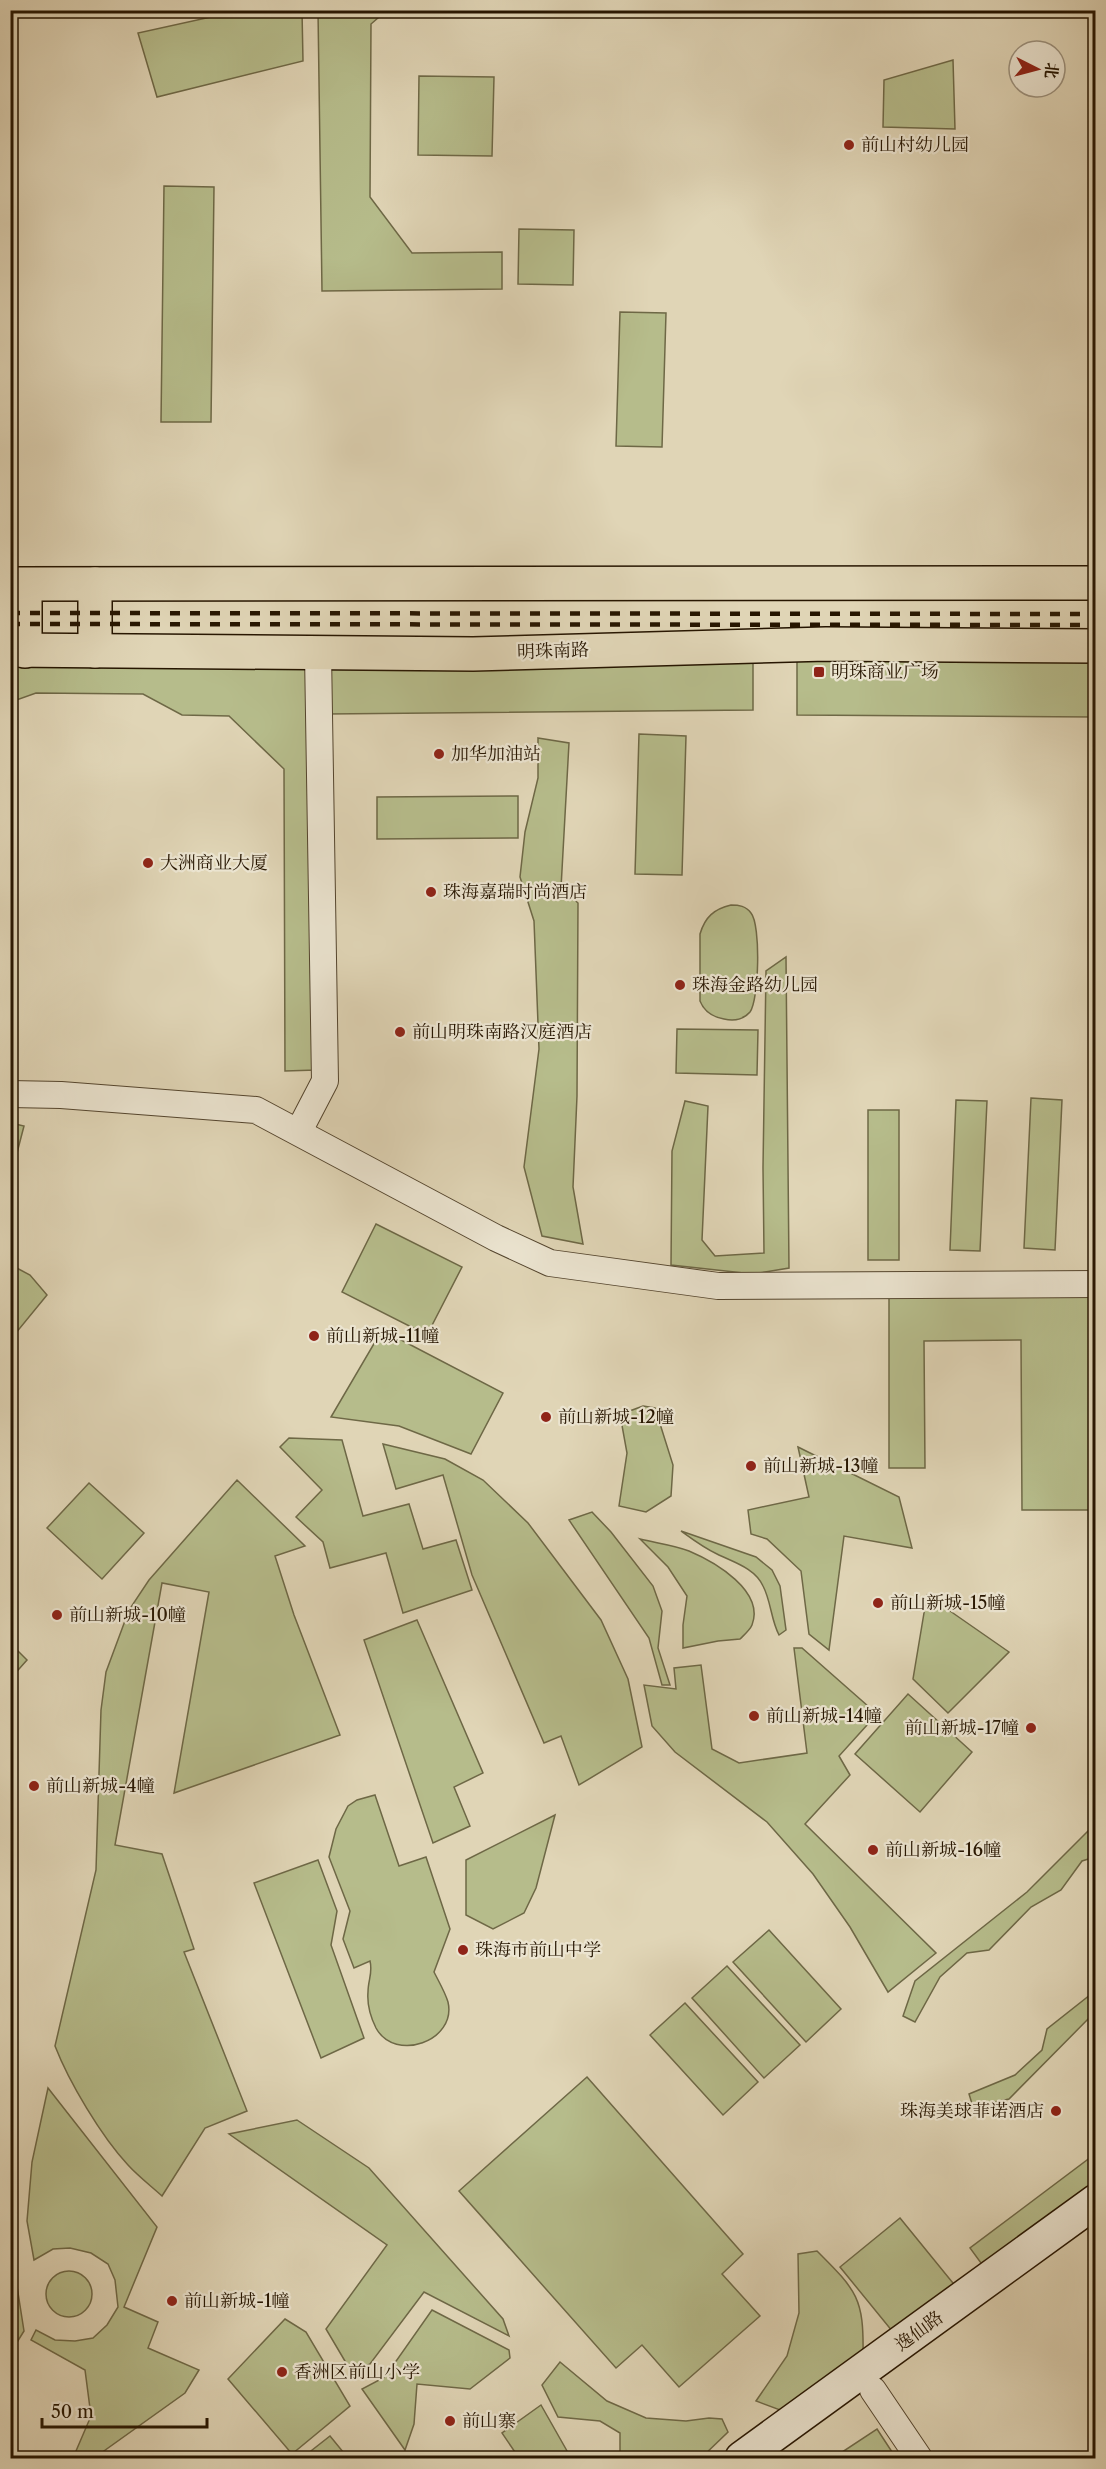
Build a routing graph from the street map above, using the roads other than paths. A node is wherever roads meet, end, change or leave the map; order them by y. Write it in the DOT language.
graph roads {
  1 [pos="1095,583"];
  2 [pos="18,584"];
  3 [pos="95,584"];
  4 [pos="1095,646"];
  5 [pos="18,651"];
  6 [pos="95,651"];
  7 [pos="318,653"];
  8 [pos="10,1094"];
  9 [pos="299,1131"];
  10 [pos="1095,1284"];
  11 [pos="1095,2201"];
  12 [pos="1095,2224"];
  13 [pos="873,2390"];
  14 [pos="742,2458"];
  15 [pos="780,2458"];
  16 [pos="919,2458"];
  1 -- 3 [label="highway"];
  2 -- 3 [label="highway"];
  2 -- 5 [label="highway"];
  3 -- 6 [label="highway"];
  4 -- 7 [label="highway, 明珠南路"];
  5 -- 6 [label="highway, 明珠南路"];
  6 -- 7 [label="highway, 明珠南路"];
  7 -- 9 [label="street"];
  8 -- 9 [label="street"];
  9 -- 10 [label="street"];
  11 -- 14 [label="main road, 逸仙路"];
  12 -- 13 [label="main road, 逸仙路"];
  13 -- 15 [label="main road, 逸仙路"];
  13 -- 16 [label="street"];
}
